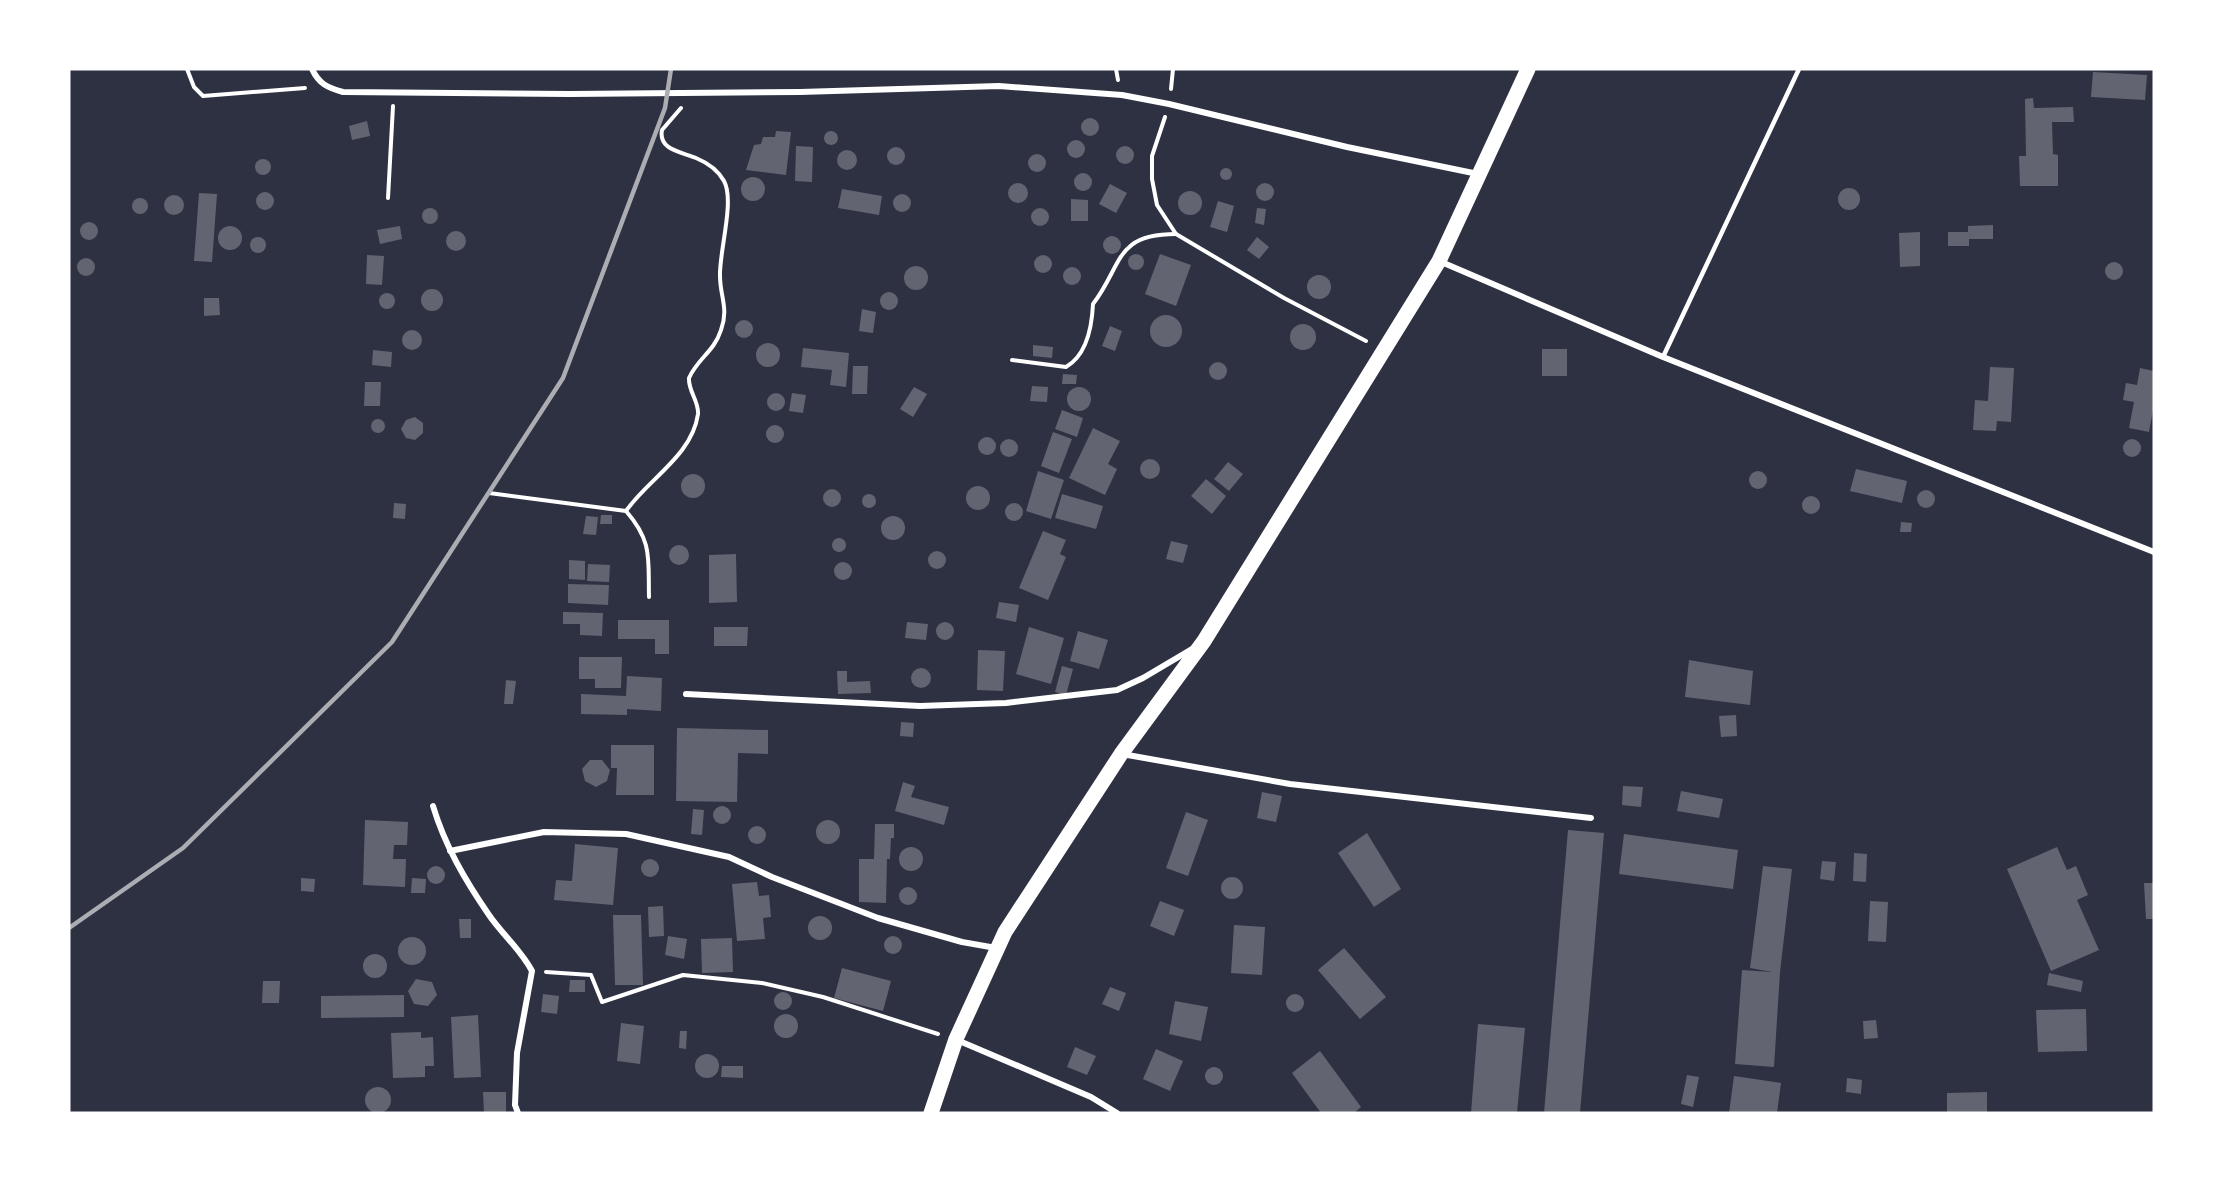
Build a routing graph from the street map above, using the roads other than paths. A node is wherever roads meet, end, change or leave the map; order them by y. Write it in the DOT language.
graph roads {
  1 [pos="312,69"];
  2 [pos="1528,69"];
  3 [pos="1799,69"];
  4 [pos="1479,174"];
  5 [pos="1438,261"];
  6 [pos="1663,357"];
  7 [pos="2154,552"];
  8 [pos="1204,641"];
  9 [pos="686,694"];
  10 [pos="1121,754"];
  11 [pos="434,806"];
  12 [pos="1591,818"];
  13 [pos="450,851"];
  14 [pos="998,949"];
  15 [pos="956,1040"];
  16 [pos="518,1113"];
  17 [pos="931,1113"];
  18 [pos="1117,1113"];
  1 -- 4 [label="street"];
  2 -- 4 [label="main road"];
  3 -- 6 [label="lane"];
  4 -- 5 [label="main road"];
  5 -- 6 [label="street"];
  5 -- 8 [label="main road"];
  6 -- 7 [label="street"];
  8 -- 9 [label="street"];
  8 -- 10 [label="main road"];
  10 -- 12 [label="street"];
  10 -- 14 [label="main road"];
  11 -- 13 [label="street"];
  13 -- 14 [label="street"];
  13 -- 16 [label="street"];
  14 -- 15 [label="main road"];
  15 -- 17 [label="main road"];
  15 -- 18 [label="street"];
}
